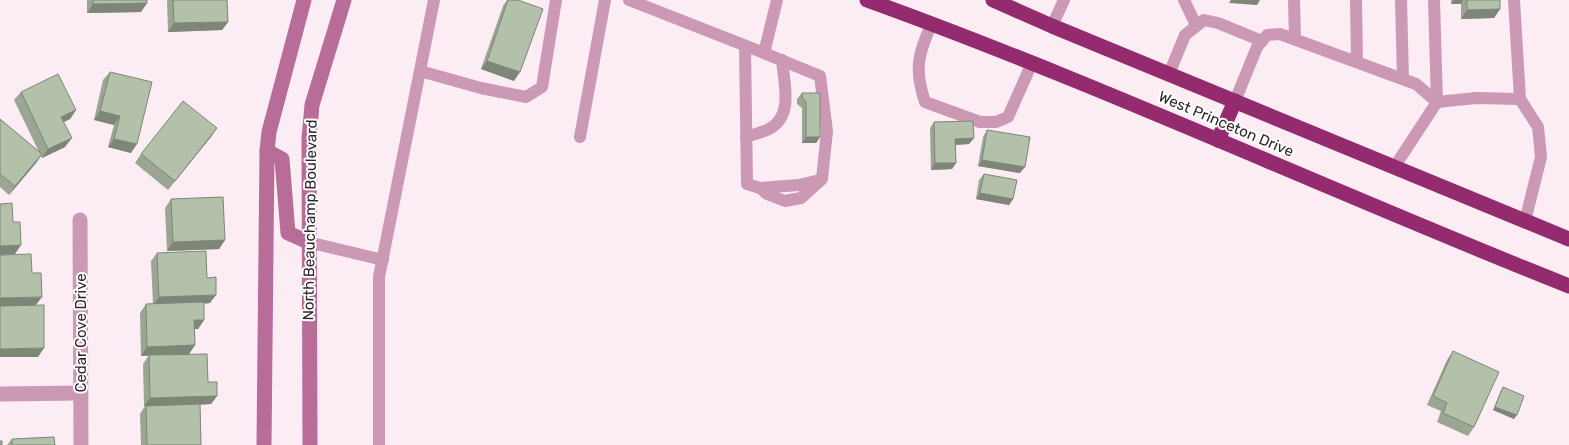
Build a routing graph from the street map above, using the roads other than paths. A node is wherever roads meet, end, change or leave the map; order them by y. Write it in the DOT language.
graph roads {
  1 [pos="304,0"];
  2 [pos="344,0"];
  3 [pos="434,0"];
  4 [pos="556,0"];
  5 [pos="605,0"];
  6 [pos="629,0"];
  7 [pos="777,0"];
  8 [pos="867,0"];
  9 [pos="993,0"];
  10 [pos="1064,0"];
  11 [pos="1184,0"];
  12 [pos="1294,0"];
  13 [pos="1356,0"];
  14 [pos="1401,0"];
  15 [pos="1434,0"];
  16 [pos="1514,0"];
  17 [pos="932,22"];
  18 [pos="1052,26"];
  19 [pos="1196,26"];
  20 [pos="1295,39"];
  21 [pos="1262,41"];
  22 [pos="745,46"];
  23 [pos="764,53"];
  24 [pos="782,60"];
  25 [pos="1357,62"];
  26 [pos="1032,63"];
  27 [pos="420,71"];
  28 [pos="1169,74"];
  29 [pos="1403,79"];
  30 [pos="1520,99"];
  31 [pos="1235,101"];
  32 [pos="1437,102"];
  33 [pos="746,136"];
  34 [pos="580,138"];
  35 [pos="1218,140"];
  36 [pos="267,151"];
  37 [pos="1395,166"];
  38 [pos="80,220"];
  39 [pos="1525,221"];
  40 [pos="1569,239"];
  41 [pos="308,242"];
  42 [pos="383,260"];
  43 [pos="1569,286"];
  44 [pos="81,393"];
  45 [pos="0,394"];
  46 [pos="81,445"];
  47 [pos="264,445"];
  48 [pos="310,445"];
  49 [pos="379,445"];
  1 -- 36 [label="street"];
  2 -- 41 [label="street, North Beauchamp Boulevard"];
  3 -- 27 [label="lane"];
  4 -- 27 [label="lane"];
  5 -- 34 [label="lane"];
  6 -- 22 [label="lane"];
  7 -- 23 [label="lane"];
  8 -- 17 [label="highway, West Princeton Drive"];
  9 -- 18 [label="highway, West Princeton Drive"];
  10 -- 18 [label="lane"];
  11 -- 19 [label="lane"];
  12 -- 20 [label="lane"];
  13 -- 25 [label="lane"];
  14 -- 29 [label="lane"];
  15 -- 32 [label="lane"];
  16 -- 30 [label="lane"];
  17 -- 26 [label="highway, West Princeton Drive"];
  17 -- 26 [label="lane"];
  18 -- 28 [label="highway, West Princeton Drive"];
  19 -- 21 [label="lane"];
  19 -- 28 [label="lane"];
  20 -- 21 [label="lane"];
  20 -- 25 [label="lane"];
  21 -- 31 [label="lane"];
  22 -- 23 [label="lane"];
  22 -- 33 [label="lane"];
  23 -- 24 [label="lane"];
  24 -- 33 [label="lane"];
  24 -- 33 [label="lane"];
  25 -- 29 [label="lane"];
  26 -- 35 [label="highway, West Princeton Drive"];
  27 -- 42 [label="lane"];
  28 -- 31 [label="highway, West Princeton Drive"];
  29 -- 32 [label="lane"];
  30 -- 32 [label="lane"];
  30 -- 39 [label="lane"];
  31 -- 35 [label="highway"];
  31 -- 37 [label="highway, West Princeton Drive"];
  32 -- 37 [label="lane"];
  35 -- 43 [label="highway, West Princeton Drive"];
  36 -- 41 [label="street"];
  36 -- 47 [label="street"];
  37 -- 39 [label="highway, West Princeton Drive"];
  38 -- 44 [label="street, Cedar Cove Drive"];
  39 -- 40 [label="highway, West Princeton Drive"];
  41 -- 42 [label="lane"];
  41 -- 48 [label="street, North Beauchamp Boulevard"];
  42 -- 49 [label="lane"];
  44 -- 45 [label="street"];
  44 -- 46 [label="street, Cedar Cove Drive"];
}
